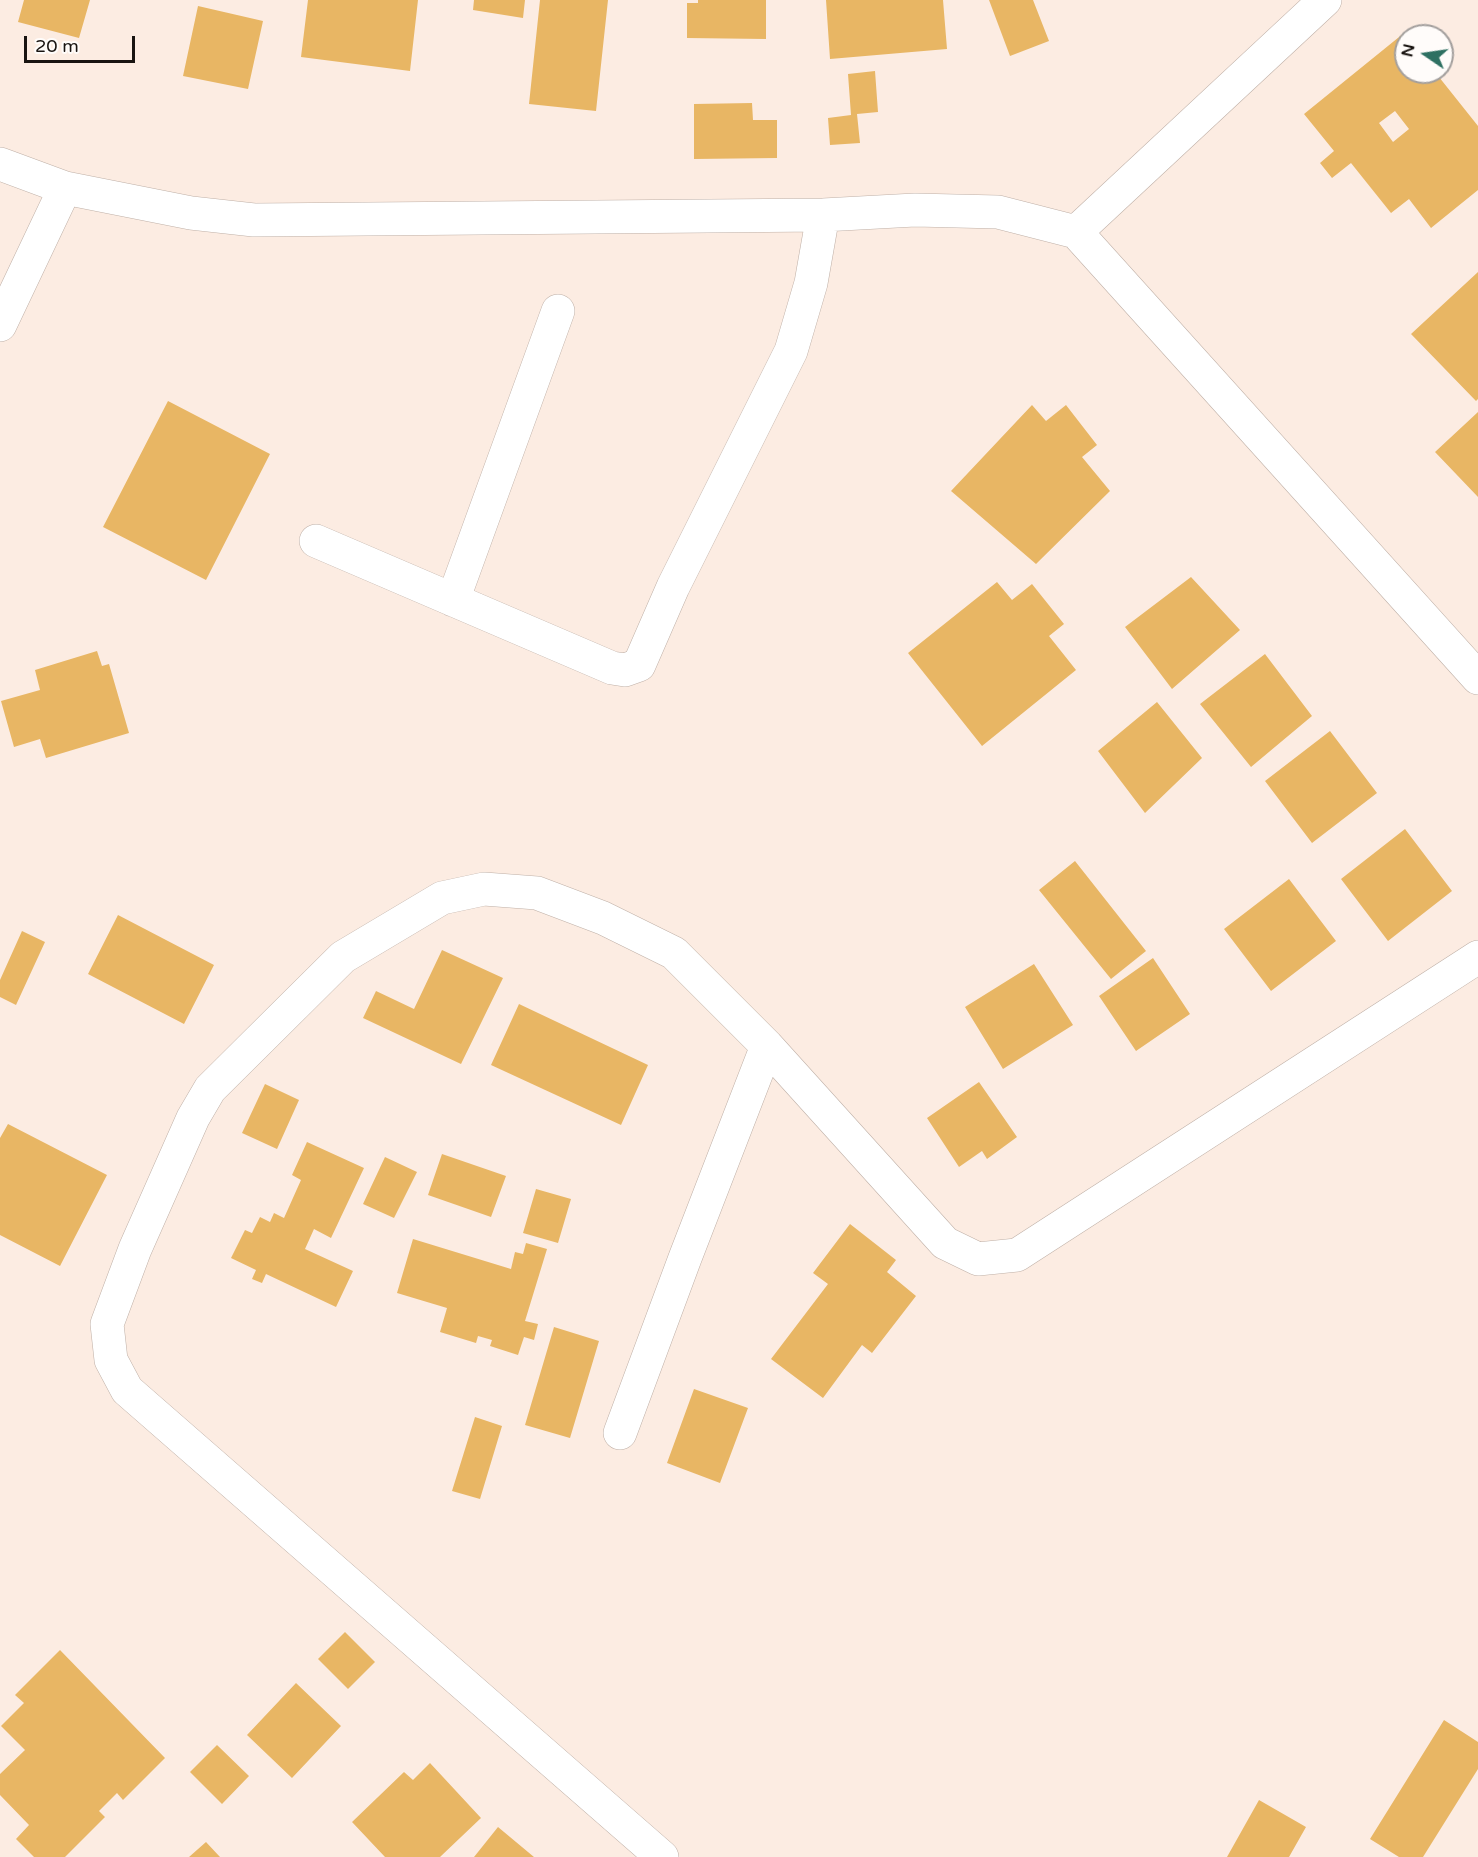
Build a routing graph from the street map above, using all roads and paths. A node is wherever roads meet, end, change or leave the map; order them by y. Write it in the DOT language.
graph roads {
  1 [pos="1326,0"];
  2 [pos="0,164"];
  3 [pos="65,188"];
  4 [pos="823,215"];
  5 [pos="1076,232"];
  6 [pos="558,311"];
  7 [pos="0,325"];
  8 [pos="316,541"];
  9 [pos="453,600"];
  10 [pos="1478,678"];
  11 [pos="1478,957"];
  12 [pos="767,1046"];
  13 [pos="620,1432"];
  14 [pos="662,1857"];
  1 -- 5 [label="street"];
  2 -- 3 [label="street"];
  3 -- 4 [label="street"];
  3 -- 7 [label="street"];
  4 -- 5 [label="street"];
  4 -- 9 [label="street"];
  5 -- 10 [label="street"];
  6 -- 9 [label="street"];
  8 -- 9 [label="street"];
  11 -- 12 [label="street"];
  12 -- 13 [label="street"];
  12 -- 14 [label="street"];
}
